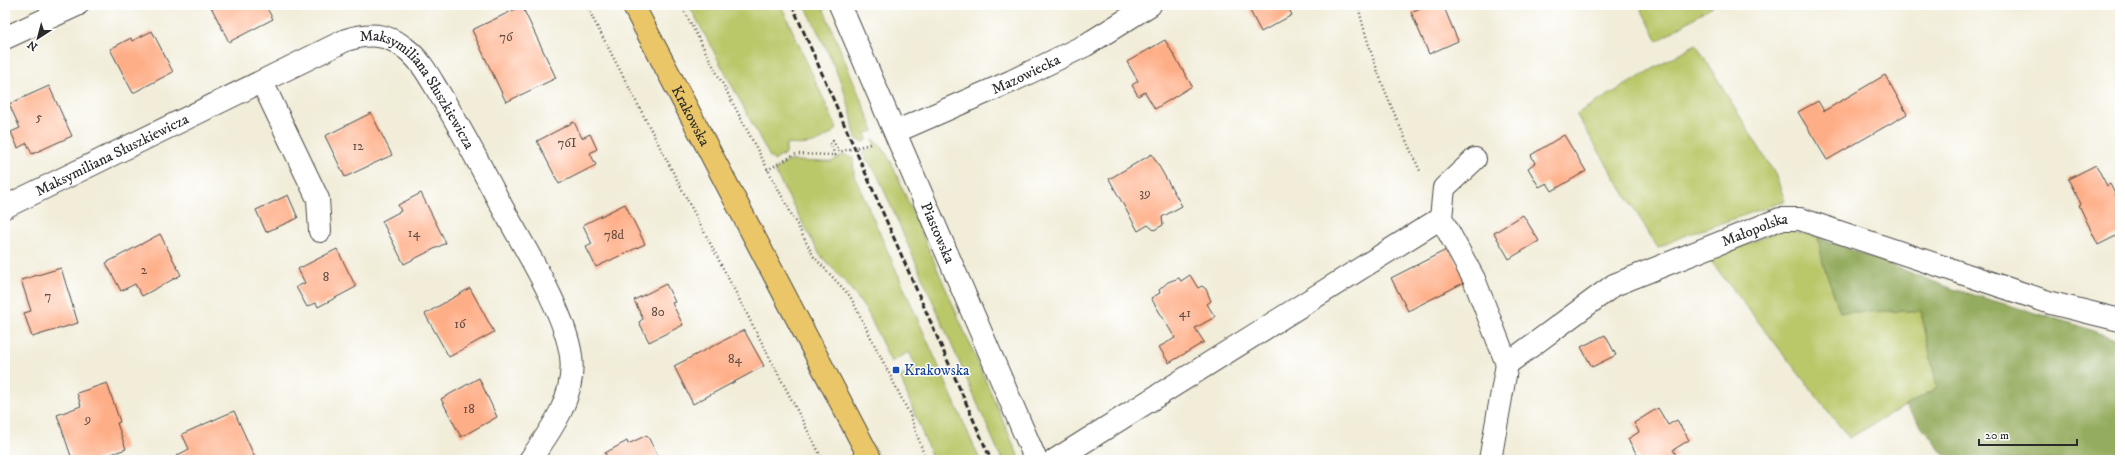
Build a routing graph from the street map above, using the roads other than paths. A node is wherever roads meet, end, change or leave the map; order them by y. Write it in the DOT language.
graph roads {
  1 [pos="77,5"];
  2 [pos="633,5"];
  3 [pos="840,5"];
  4 [pos="1150,5"];
  5 [pos="5,38"];
  6 [pos="262,82"];
  7 [pos="895,132"];
  8 [pos="1475,159"];
  9 [pos="5,207"];
  10 [pos="1441,218"];
  11 [pos="320,231"];
  12 [pos="2120,320"];
  13 [pos="1507,364"];
  14 [pos="530,460"];
  15 [pos="871,460"];
  16 [pos="1036,460"];
  17 [pos="1055,460"];
  18 [pos="1490,460"];
  1 -- 5 [label="street"];
  2 -- 15 [label="main road, Krakowska"];
  3 -- 7 [label="street, Piastowska"];
  4 -- 7 [label="street, Mazowiecka"];
  6 -- 9 [label="street, Maksymiliana Słuszkiewicza"];
  6 -- 11 [label="street"];
  6 -- 14 [label="street, Maksymiliana Słuszkiewicza"];
  7 -- 16 [label="street, Piastowska"];
  8 -- 10 [label="street"];
  10 -- 13 [label="street"];
  10 -- 17 [label="street"];
  12 -- 13 [label="street, Małopolska"];
  13 -- 18 [label="street"];
}
